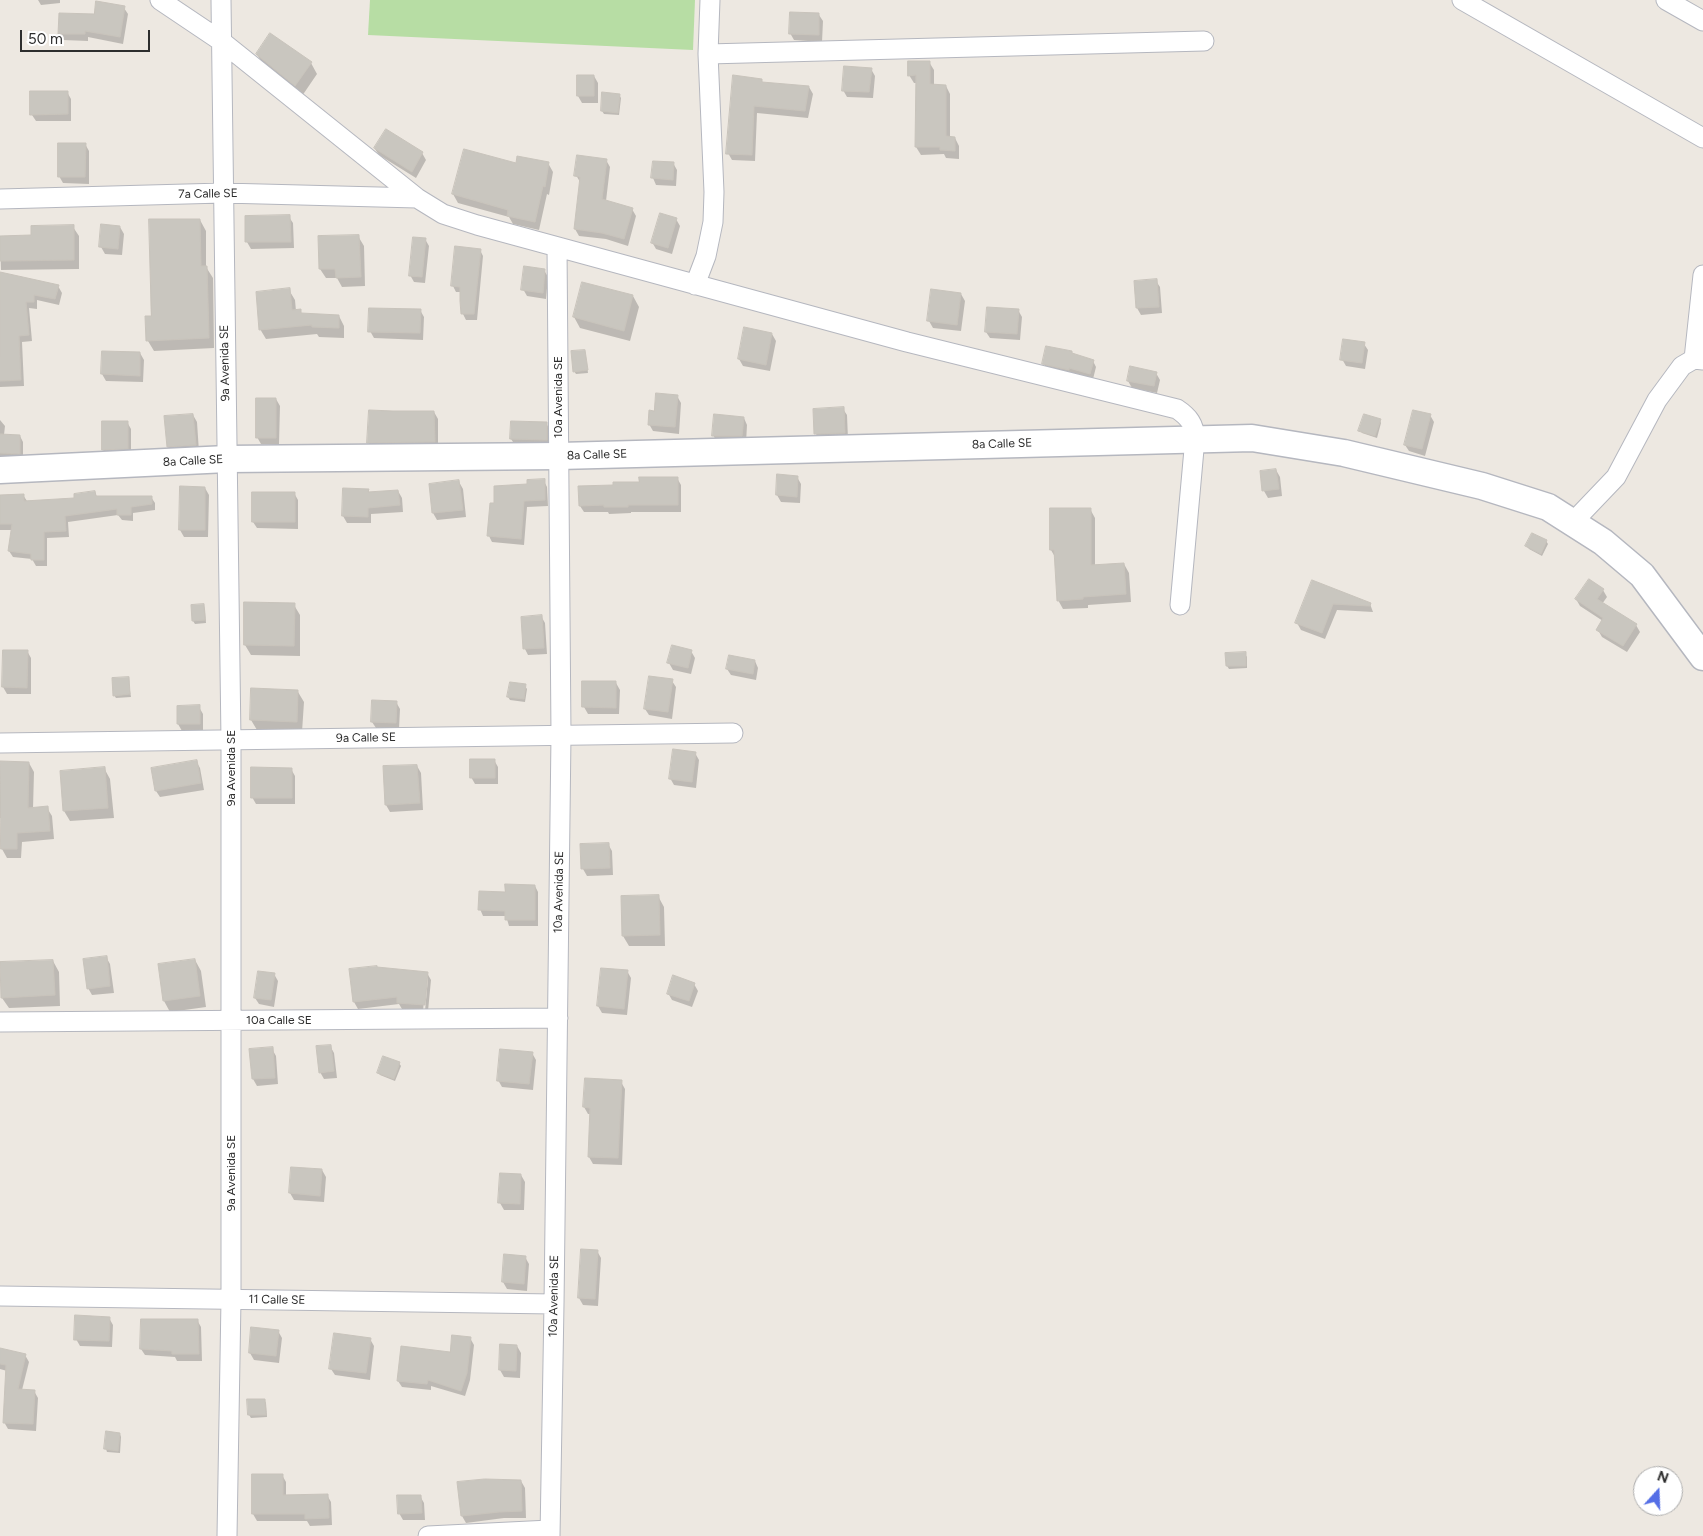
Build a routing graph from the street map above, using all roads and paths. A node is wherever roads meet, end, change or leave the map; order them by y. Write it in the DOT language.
graph roads {
  1 [pos="160,0"];
  2 [pos="221,0"];
  3 [pos="710,0"];
  4 [pos="1462,0"];
  5 [pos="1666,0"];
  6 [pos="1703,21"];
  7 [pos="220,41"];
  8 [pos="1204,41"];
  9 [pos="708,54"];
  10 [pos="1703,138"];
  11 [pos="223,193"];
  12 [pos="417,198"];
  13 [pos="0,199"];
  14 [pos="557,247"];
  15 [pos="1703,275"];
  16 [pos="695,285"];
  17 [pos="1698,359"];
  18 [pos="1195,438"];
  19 [pos="559,456"];
  20 [pos="227,459"];
  21 [pos="0,470"];
  22 [pos="1573,522"];
  23 [pos="1180,605"];
  24 [pos="1703,657"];
  25 [pos="733,733"];
  26 [pos="561,735"];
  27 [pos="231,740"];
  28 [pos="0,743"];
  29 [pos="558,1018"];
  30 [pos="231,1020"];
  31 [pos="0,1022"];
  32 [pos="0,1296"];
  33 [pos="231,1299"];
  34 [pos="554,1304"];
  35 [pos="550,1533"];
  36 [pos="227,1536"];
  37 [pos="428,1536"];
  1 -- 7 [label="street"];
  2 -- 7 [label="street, 9a Avenida SE"];
  3 -- 9 [label="street"];
  4 -- 10 [label="street"];
  5 -- 6 [label="street"];
  7 -- 11 [label="street, 9a Avenida SE"];
  7 -- 12 [label="street"];
  8 -- 9 [label="street"];
  9 -- 16 [label="street"];
  11 -- 12 [label="street, 7a Calle SE"];
  11 -- 13 [label="street, 7a Calle SE"];
  11 -- 20 [label="street, 9a Avenida SE"];
  12 -- 14 [label="street"];
  14 -- 16 [label="street"];
  14 -- 19 [label="street, 10a Avenida SE"];
  15 -- 17 [label="street"];
  16 -- 18 [label="street"];
  17 -- 22 [label="street"];
  18 -- 19 [label="street, 8a Calle SE"];
  18 -- 22 [label="street, 8a Calle SE"];
  18 -- 23 [label="street"];
  19 -- 20 [label="street, 8a Calle SE"];
  19 -- 26 [label="street, 10a Avenida SE"];
  20 -- 21 [label="street, 8a Calle SE"];
  20 -- 27 [label="street, 9a Avenida SE"];
  22 -- 24 [label="street, 8a Calle SE"];
  25 -- 26 [label="street, 9a Calle SE"];
  26 -- 27 [label="street, 9a Calle SE"];
  26 -- 29 [label="street, 10a Avenida SE"];
  27 -- 28 [label="street, 9a Calle SE"];
  27 -- 30 [label="street, 9a Avenida SE"];
  29 -- 30 [label="street, 10a Calle SE"];
  29 -- 34 [label="street, 10a Avenida SE"];
  30 -- 31 [label="street, 10a Calle SE"];
  30 -- 33 [label="street, 9a Avenida SE"];
  32 -- 33 [label="street, 11 Calle SE"];
  33 -- 34 [label="street, 11 Calle SE"];
  33 -- 36 [label="street, 9a Avenida SE"];
  34 -- 35 [label="street, 10a Avenida SE"];
  35 -- 37 [label="street"];
}
